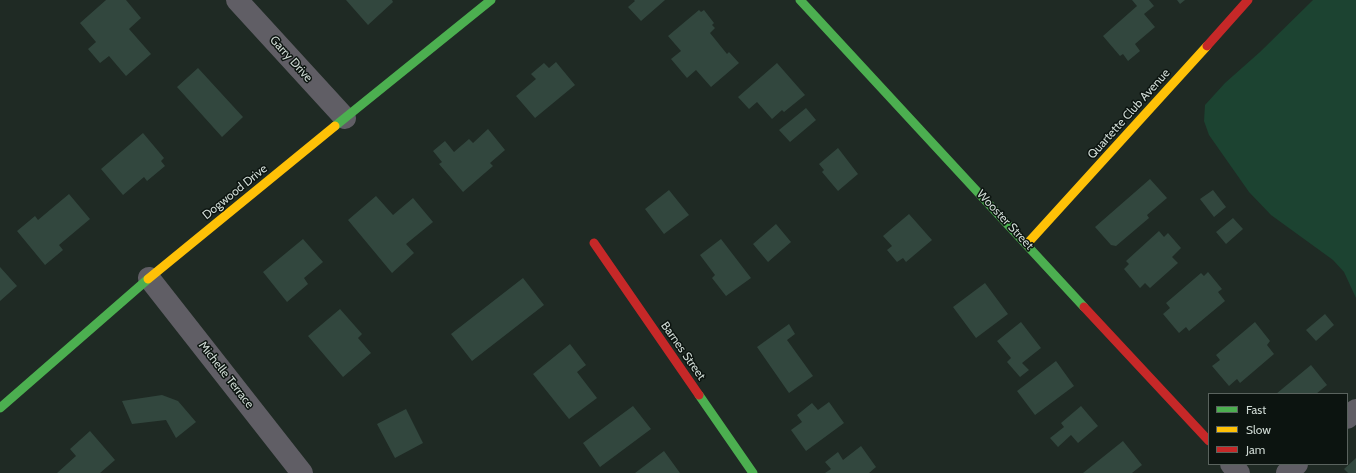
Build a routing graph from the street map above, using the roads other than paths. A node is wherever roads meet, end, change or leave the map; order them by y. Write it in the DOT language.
graph roads {
  1 [pos="237,0"];
  2 [pos="491,0"];
  3 [pos="800,0"];
  4 [pos="1248,0"];
  5 [pos="345,118"];
  6 [pos="594,243"];
  7 [pos="1027,244"];
  8 [pos="149,278"];
  9 [pos="0,408"];
  10 [pos="1356,410"];
  11 [pos="1348,417"];
  12 [pos="1208,440"];
  13 [pos="1231,465"];
  14 [pos="1296,465"];
  15 [pos="302,473"];
  16 [pos="753,473"];
  17 [pos="1239,473"];
  18 [pos="1287,473"];
  1 -- 5 [label="street, Garry Drive"];
  2 -- 5 [label="street, Dogwood Drive"];
  3 -- 7 [label="street, Wooster Street"];
  4 -- 7 [label="street, Quartette Club Avenue"];
  5 -- 8 [label="street, Dogwood Drive"];
  6 -- 16 [label="street, Barnes Street"];
  7 -- 12 [label="street, Wooster Street"];
  8 -- 9 [label="street, Dogwood Drive"];
  8 -- 15 [label="street, Michelle Terrace"];
  10 -- 11 [label="street"];
  13 -- 17 [label="street"];
  14 -- 18 [label="street"];
}
